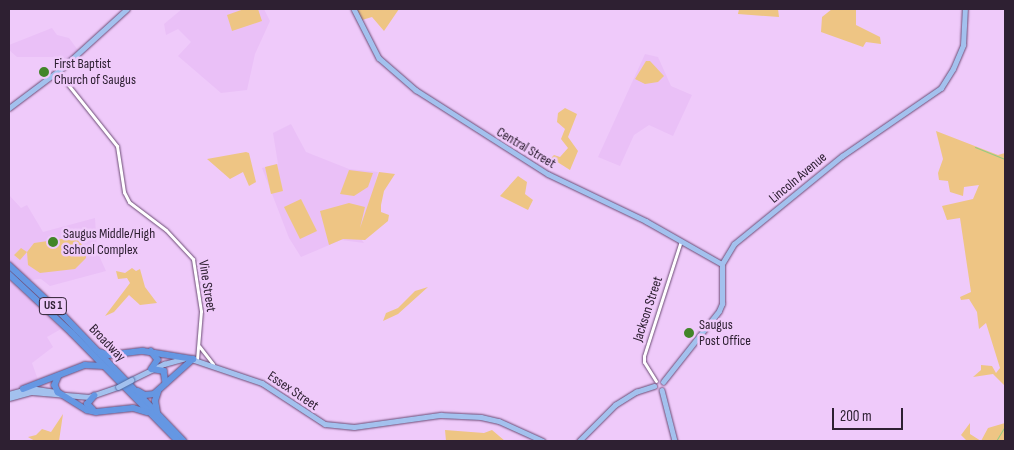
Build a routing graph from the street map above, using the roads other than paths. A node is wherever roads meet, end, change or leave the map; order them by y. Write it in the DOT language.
graph roads {
  1 [pos="128,9"];
  2 [pos="354,9"];
  3 [pos="965,9"];
  4 [pos="58,72"];
  5 [pos="9,108"];
  6 [pos="681,241"];
  7 [pos="722,264"];
  8 [pos="9,266"];
  9 [pos="9,274"];
  10 [pos="199,346"];
  11 [pos="92,349"];
  12 [pos="151,352"];
  13 [pos="120,353"];
  14 [pos="195,360"];
  15 [pos="213,364"];
  16 [pos="85,365"];
  17 [pos="105,367"];
  18 [pos="152,369"];
  19 [pos="118,374"];
  20 [pos="60,376"];
  21 [pos="663,382"];
  22 [pos="125,384"];
  23 [pos="166,384"];
  24 [pos="655,384"];
  25 [pos="23,389"];
  26 [pos="160,390"];
  27 [pos="662,390"];
  28 [pos="9,396"];
  29 [pos="64,396"];
  30 [pos="94,396"];
  31 [pos="150,414"];
  32 [pos="161,418"];
  33 [pos="178,441"];
  34 [pos="184,441"];
  35 [pos="543,441"];
  36 [pos="580,441"];
  37 [pos="675,441"];
  1 -- 4 [label="main road"];
  2 -- 6 [label="main road, Central Street"];
  3 -- 7 [label="main road, Lincoln Avenue"];
  4 -- 5 [label="main road"];
  4 -- 10 [label="street, Vine Street"];
  6 -- 7 [label="main road, Central Street"];
  6 -- 24 [label="street, Jackson Street"];
  7 -- 21 [label="main road"];
  8 -- 11 [label="highway, Broadway / US 1"];
  9 -- 11 [label="highway, Broadway / US 1"];
  10 -- 14 [label="street, Vine Street"];
  10 -- 15 [label="street"];
  11 -- 13 [label="highway"];
  11 -- 16 [label="highway"];
  11 -- 17 [label="highway, Broadway / US 1"];
  11 -- 19 [label="highway, Broadway / US 1"];
  12 -- 13 [label="highway"];
  12 -- 14 [label="highway"];
  12 -- 18 [label="highway"];
  13 -- 19 [label="highway"];
  14 -- 15 [label="main road, Essex Street"];
  14 -- 18 [label="main road, Essex Street"];
  14 -- 23 [label="highway"];
  15 -- 35 [label="main road, Essex Street"];
  16 -- 17 [label="highway"];
  16 -- 20 [label="highway"];
  17 -- 22 [label="highway, Broadway / US 1"];
  18 -- 22 [label="main road, Essex Street"];
  18 -- 23 [label="highway"];
  19 -- 22 [label="highway, Broadway / US 1"];
  20 -- 25 [label="highway"];
  20 -- 29 [label="highway"];
  21 -- 24 [label="main road"];
  21 -- 27 [label="main road"];
  22 -- 26 [label="highway"];
  22 -- 30 [label="main road, Essex Street"];
  22 -- 30 [label="highway"];
  22 -- 31 [label="highway, Broadway / US 1"];
  22 -- 32 [label="highway, Broadway / US 1"];
  23 -- 26 [label="highway"];
  24 -- 27 [label="main road"];
  24 -- 36 [label="main road"];
  25 -- 28 [label="main road, Essex Street"];
  25 -- 29 [label="main road, Essex Street"];
  26 -- 32 [label="highway"];
  27 -- 37 [label="main road"];
  28 -- 29 [label="main road, Essex Street"];
  29 -- 30 [label="main road, Essex Street"];
  29 -- 31 [label="highway"];
  31 -- 33 [label="highway, Broadway / US 1"];
  32 -- 34 [label="highway, Broadway / US 1"];
}
